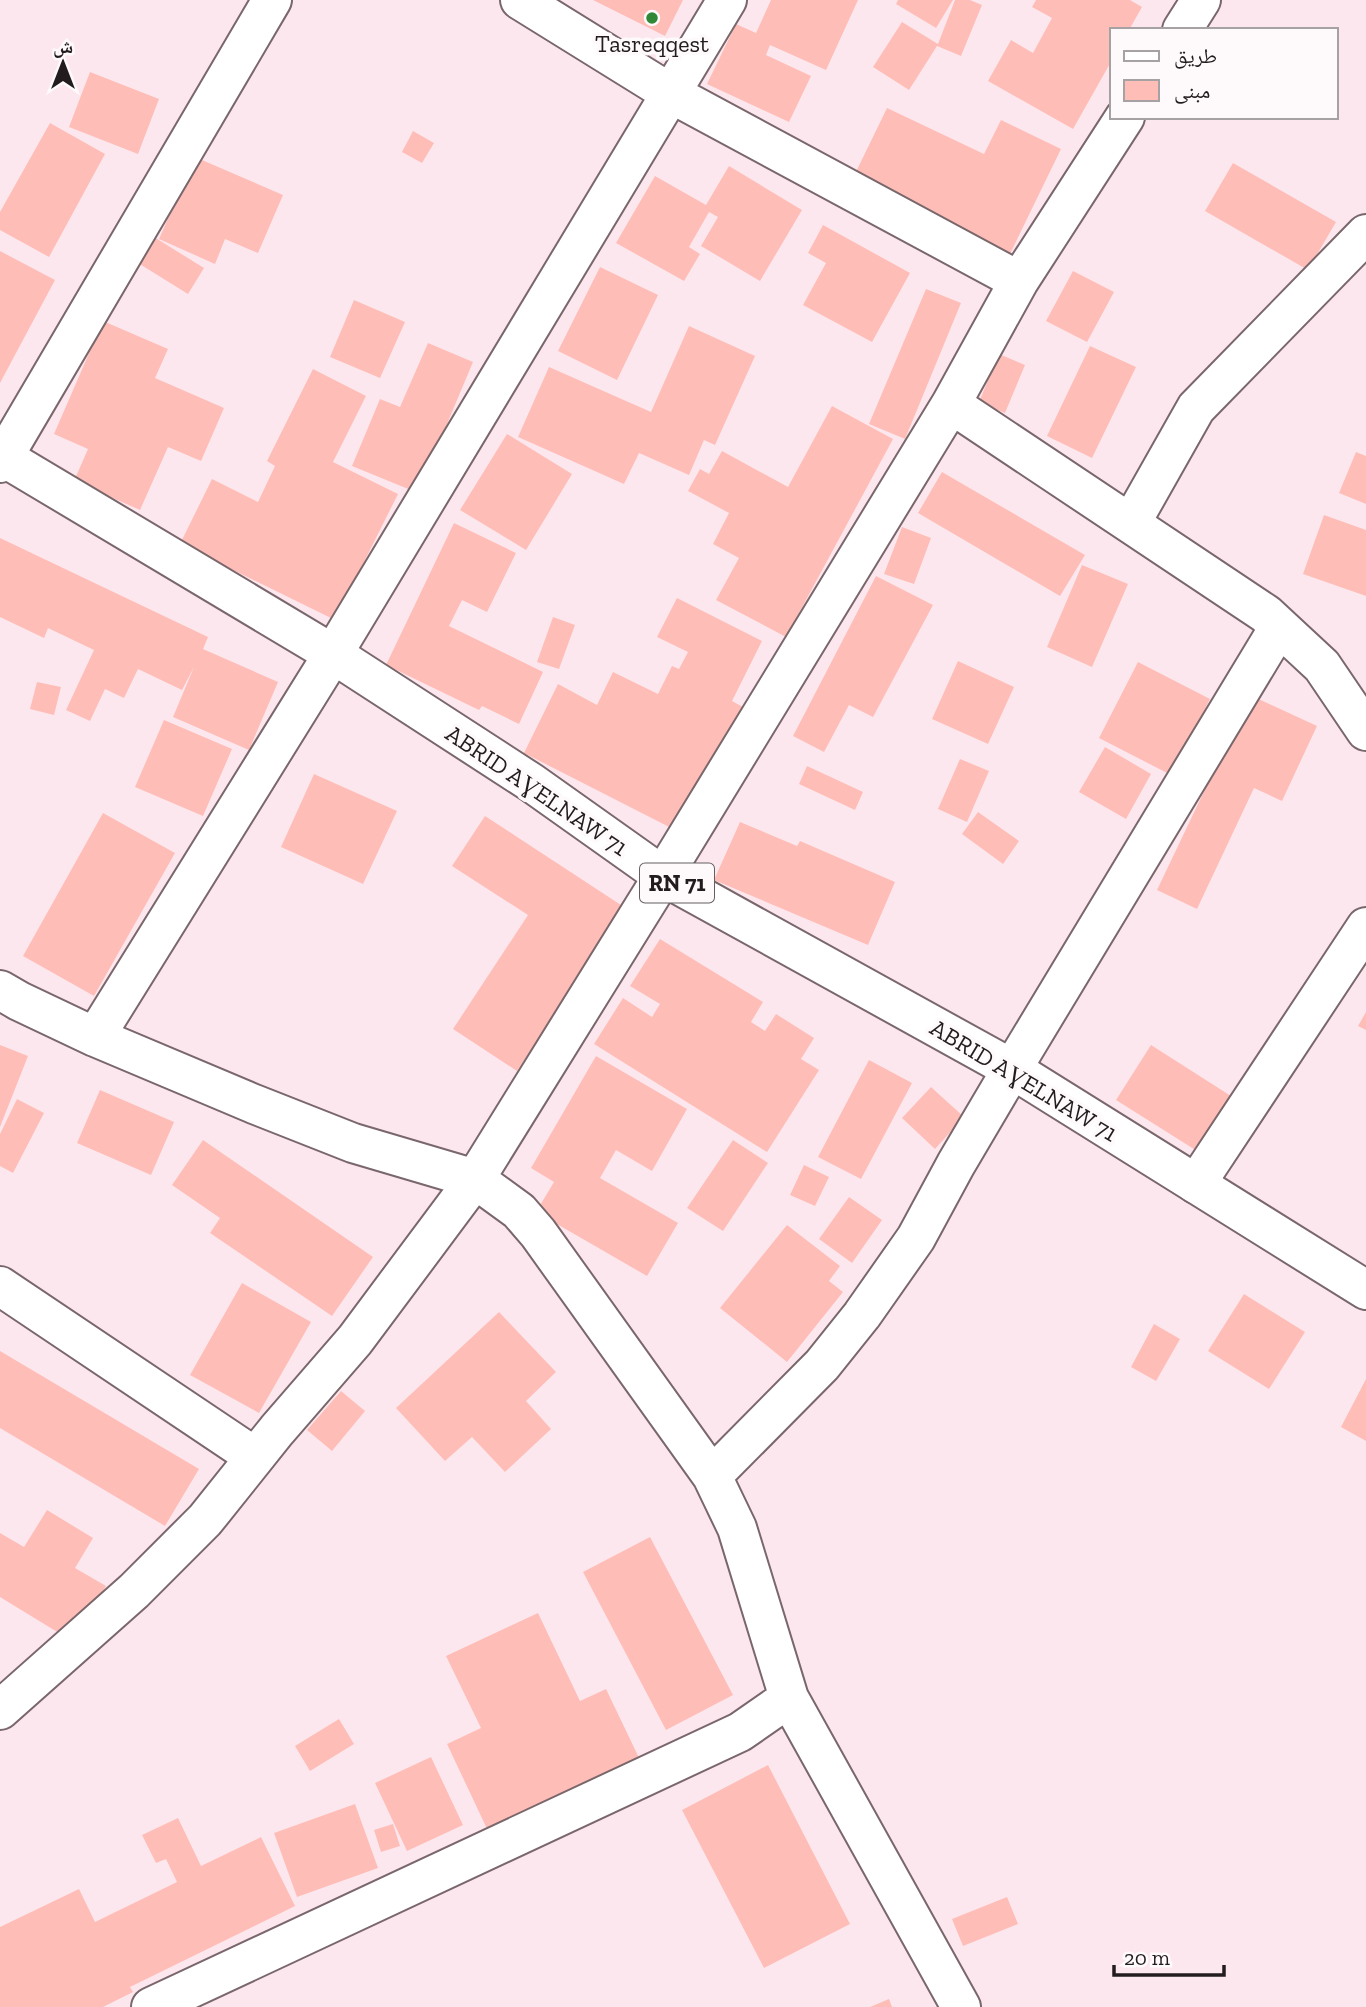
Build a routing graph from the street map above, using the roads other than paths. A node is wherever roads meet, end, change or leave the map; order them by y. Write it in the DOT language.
graph roads {
  1 [pos="272,0"];
  2 [pos="520,0"];
  3 [pos="727,0"];
  4 [pos="1201,0"];
  5 [pos="1183,28"];
  6 [pos="670,93"];
  7 [pos="1124,119"];
  8 [pos="1366,234"];
  9 [pos="1019,281"];
  10 [pos="951,404"];
  11 [pos="1,459"];
  12 [pos="1130,523"];
  13 [pos="1279,626"];
  14 [pos="333,654"];
  15 [pos="1366,731"];
  16 [pos="663,876"];
  17 [pos="1366,927"];
  18 [pos="0,990"];
  19 [pos="96,1037"];
  20 [pos="1012,1069"];
  21 [pos="475,1179"];
  22 [pos="1196,1184"];
  23 [pos="0,1286"];
  24 [pos="1366,1290"];
  25 [pos="255,1457"];
  26 [pos="712,1476"];
  27 [pos="789,1698"];
  28 [pos="0,1710"];
  29 [pos="151,2007"];
  30 [pos="961,2007"];
  1 -- 11 [label="street"];
  2 -- 6 [label="street"];
  3 -- 6 [label="street"];
  4 -- 5 [label="street"];
  6 -- 9 [label="street"];
  6 -- 14 [label="street"];
  7 -- 9 [label="street"];
  8 -- 12 [label="street"];
  9 -- 10 [label="street"];
  10 -- 12 [label="street"];
  10 -- 16 [label="street"];
  11 -- 14 [label="street, ABRID AƔELNAW 71 / RN 71"];
  12 -- 13 [label="street"];
  13 -- 15 [label="street"];
  13 -- 20 [label="street"];
  14 -- 16 [label="street, ABRID AƔELNAW 71 / RN 71"];
  14 -- 19 [label="street"];
  16 -- 20 [label="street, ABRID AƔELNAW 71 / RN 71"];
  16 -- 21 [label="street"];
  17 -- 22 [label="street"];
  18 -- 19 [label="street"];
  19 -- 21 [label="street"];
  20 -- 22 [label="street, ABRID AƔELNAW 71 / RN 71"];
  20 -- 26 [label="street"];
  21 -- 25 [label="street"];
  21 -- 26 [label="street"];
  22 -- 24 [label="street, ABRID AƔELNAW 71 / RN 71"];
  23 -- 25 [label="street"];
  25 -- 28 [label="street"];
  26 -- 27 [label="street"];
  27 -- 29 [label="street"];
  27 -- 30 [label="street"];
}
